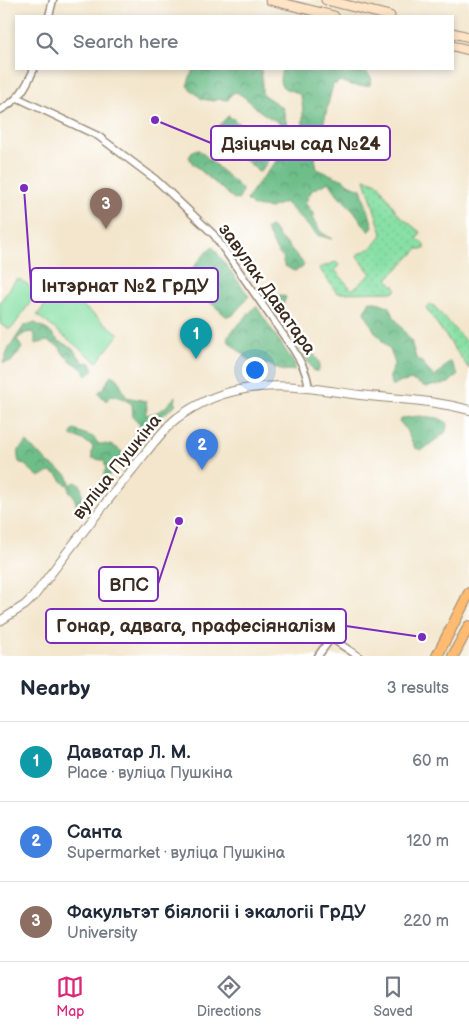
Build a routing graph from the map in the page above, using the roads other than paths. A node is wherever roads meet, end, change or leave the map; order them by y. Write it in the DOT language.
graph roads {
  1 [pos="53,0"];
  2 [pos="270,0"];
  3 [pos="326,0"];
  4 [pos="364,13"];
  5 [pos="49,15"];
  6 [pos="330,15"];
  7 [pos="381,15"];
  8 [pos="454,33"];
  9 [pos="469,37"];
  10 [pos="454,46"];
  11 [pos="469,50"];
  12 [pos="34,70"];
  13 [pos="18,98"];
  14 [pos="0,110"];
  15 [pos="309,388"];
  16 [pos="469,410"];
  17 [pos="469,593"];
  18 [pos="0,622"];
  19 [pos="469,626"];
  20 [pos="318,656"];
  21 [pos="358,656"];
  22 [pos="437,656"];
  23 [pos="454,656"];
  1 -- 5 [label="street"];
  2 -- 6 [label="main road"];
  3 -- 4 [label="main road"];
  4 -- 7 [label="main road"];
  8 -- 9 [label="main road"];
  10 -- 11 [label="main road"];
  12 -- 13 [label="street"];
  13 -- 14 [label="street"];
  13 -- 15 [label="street, завулак Даватара"];
  15 -- 16 [label="street, вуліца Пушкіна"];
  15 -- 18 [label="street, вуліца Пушкіна"];
  17 -- 22 [label="main road"];
  19 -- 23 [label="main road"];
  20 -- 21 [label="street"];
}
